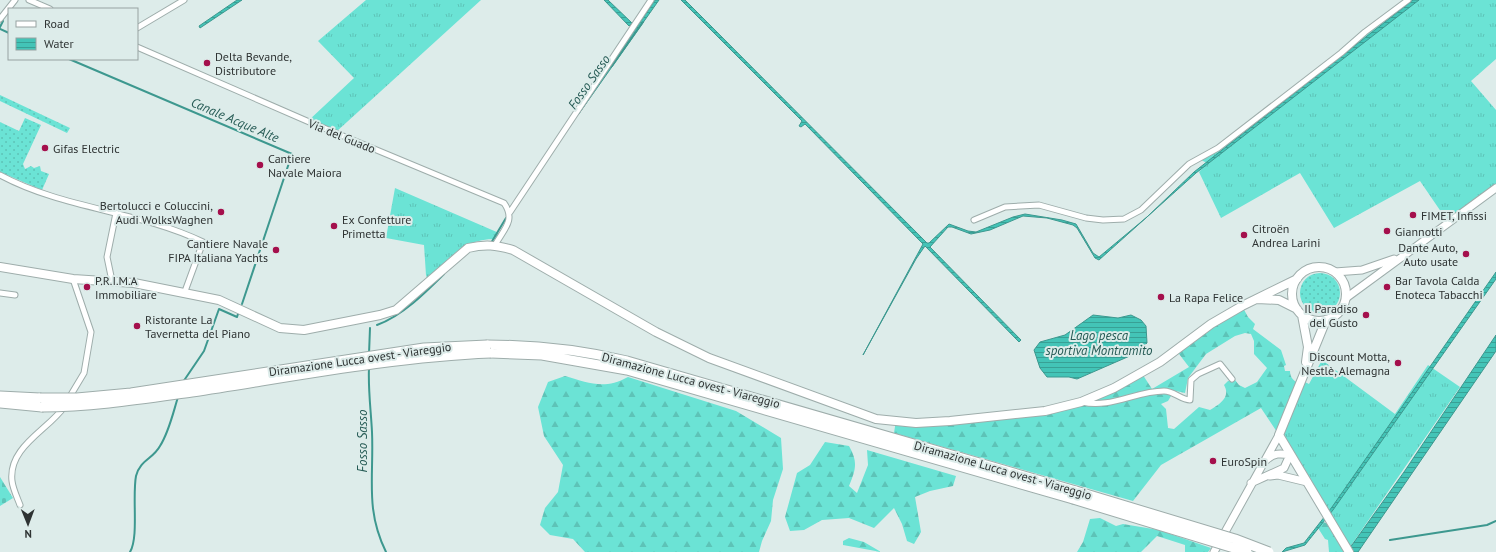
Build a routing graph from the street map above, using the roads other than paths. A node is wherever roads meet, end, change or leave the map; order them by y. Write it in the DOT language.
graph roads {
  1 [pos="15,0"];
  2 [pos="29,0"];
  3 [pos="184,0"];
  4 [pos="651,0"];
  5 [pos="1408,0"];
  6 [pos="8,8"];
  7 [pos="8,8"];
  8 [pos="48,8"];
  9 [pos="1,17"];
  10 [pos="138,27"];
  11 [pos="138,47"];
  12 [pos="0,175"];
  13 [pos="1496,188"];
  14 [pos="510,212"];
  15 [pos="116,213"];
  16 [pos="974,220"];
  17 [pos="495,244"];
  18 [pos="1400,257"];
  19 [pos="0,267"];
  20 [pos="1335,272"];
  21 [pos="73,279"];
  22 [pos="1296,279"];
  23 [pos="112,281"];
  24 [pos="0,293"];
  25 [pos="184,294"];
  26 [pos="15,295"];
  27 [pos="1346,298"];
  28 [pos="1255,299"];
  29 [pos="1299,312"];
  30 [pos="1326,320"];
  31 [pos="489,349"];
  32 [pos="627,365"];
  33 [pos="1304,373"];
  34 [pos="1232,379"];
  35 [pos="0,396"];
  36 [pos="1081,402"];
  37 [pos="0,403"];
  38 [pos="1279,435"];
  39 [pos="1290,455"];
  40 [pos="1266,460"];
  41 [pos="1266,477"];
  42 [pos="1307,482"];
  43 [pos="1251,484"];
  44 [pos="1074,495"];
  45 [pos="20,505"];
  46 [pos="1348,550"];
  47 [pos="1214,552"];
  48 [pos="1247,552"];
  49 [pos="1269,552"];
  1 -- 6 [label="street"];
  2 -- 8 [label="street"];
  3 -- 10 [label="street"];
  4 -- 14 [label="street"];
  5 -- 16 [label="street"];
  7 -- 9 [label="street"];
  11 -- 14 [label="street, Via del Guado"];
  12 -- 15 [label="street"];
  13 -- 18 [label="main road"];
  14 -- 17 [label="street"];
  15 -- 23 [label="street"];
  15 -- 25 [label="street"];
  17 -- 25 [label="main road"];
  17 -- 36 [label="main road"];
  18 -- 20 [label="main road"];
  18 -- 27 [label="main road"];
  19 -- 21 [label="main road"];
  20 -- 22 [label="main road"];
  20 -- 27 [label="main road"];
  21 -- 23 [label="main road"];
  21 -- 45 [label="street"];
  22 -- 28 [label="main road"];
  22 -- 29 [label="main road"];
  23 -- 25 [label="main road"];
  24 -- 26 [label="street"];
  27 -- 30 [label="main road"];
  28 -- 29 [label="main road"];
  28 -- 36 [label="main road"];
  29 -- 30 [label="main road"];
  29 -- 33 [label="main road"];
  30 -- 33 [label="main road"];
  31 -- 32 [label="highway, Diramazione Lucca ovest - Viareggio"];
  31 -- 35 [label="highway, Diramazione Lucca ovest - Viareggio, bridge"];
  31 -- 37 [label="highway, Diramazione Lucca ovest - Viareggio, bridge"];
  32 -- 44 [label="highway, Diramazione Lucca ovest - Viareggio"];
  32 -- 44 [label="highway, Diramazione Lucca ovest - Viareggio"];
  33 -- 38 [label="main road"];
  34 -- 36 [label="street"];
  38 -- 39 [label="main road"];
  38 -- 40 [label="main road"];
  39 -- 40 [label="main road"];
  39 -- 41 [label="main road"];
  39 -- 42 [label="main road"];
  40 -- 43 [label="main road"];
  41 -- 42 [label="main road"];
  41 -- 43 [label="main road"];
  42 -- 46 [label="main road"];
  43 -- 47 [label="main road"];
  44 -- 48 [label="highway, Diramazione Lucca ovest - Viareggio, bridge"];
  44 -- 49 [label="highway, Diramazione Lucca ovest - Viareggio, bridge"];
}
